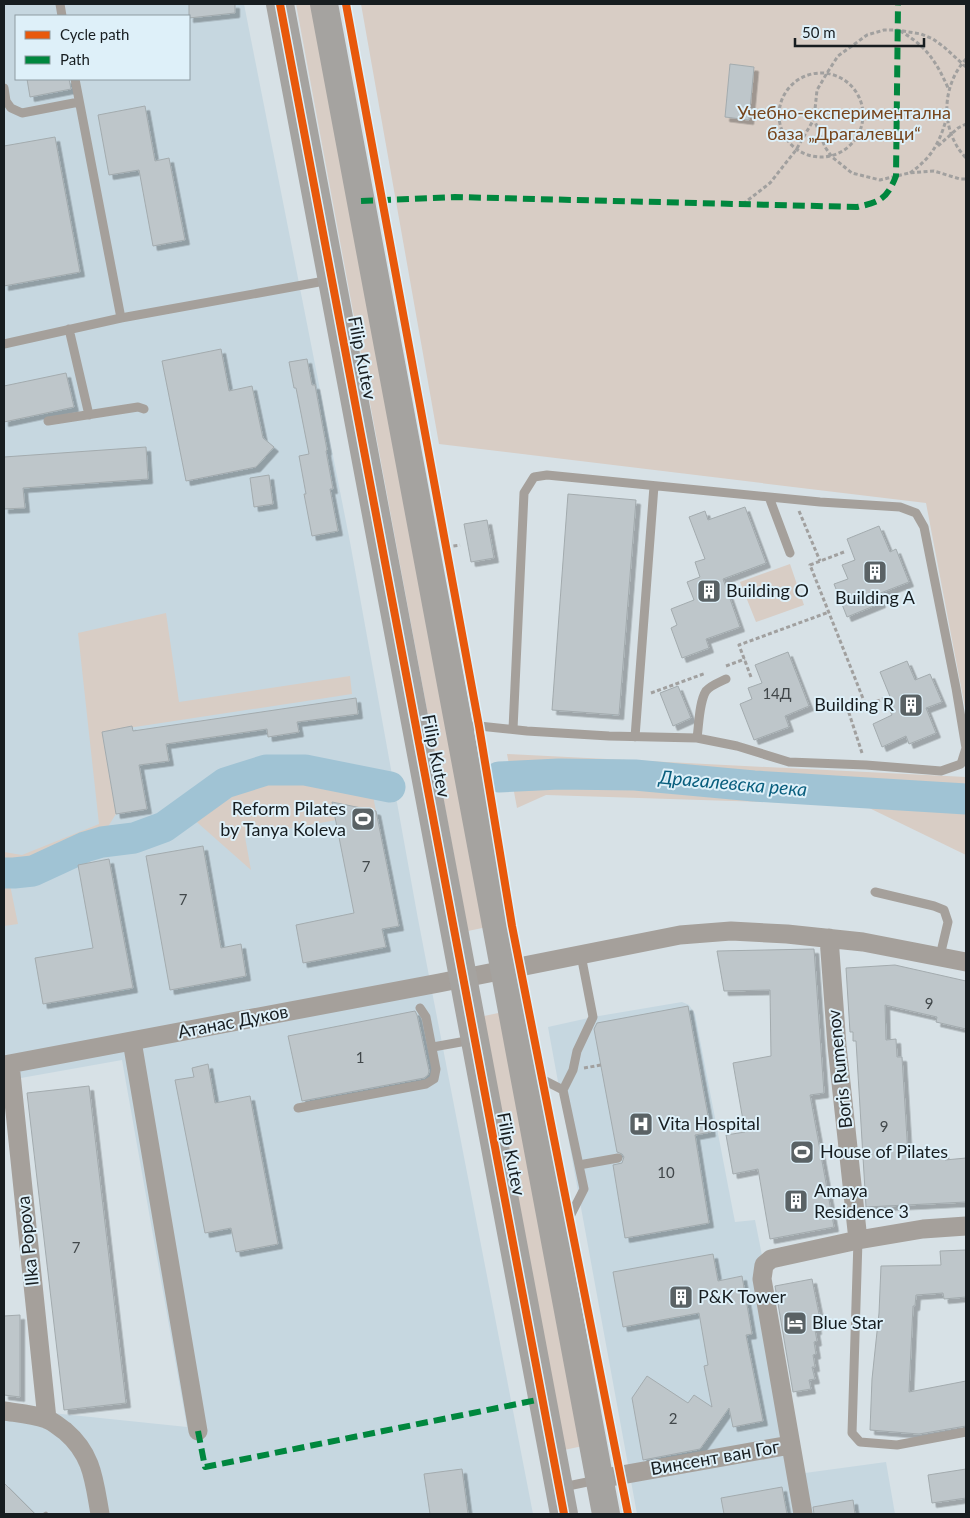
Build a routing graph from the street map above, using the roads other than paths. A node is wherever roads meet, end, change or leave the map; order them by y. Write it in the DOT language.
graph roads {
  1 [pos="280,4"];
  2 [pos="324,4"];
  3 [pos="75,80"];
  4 [pos="4,88"];
  5 [pos="79,102"];
  6 [pos="332,279"];
  7 [pos="121,318"];
  8 [pos="69,329"];
  9 [pos="4,344"];
  10 [pos="144,409"];
  11 [pos="89,415"];
  12 [pos="48,422"];
  13 [pos="654,486"];
  14 [pos="769,497"];
  15 [pos="790,554"];
  16 [pos="726,679"];
  17 [pos="458,726"];
  18 [pos="513,729"];
  19 [pos="635,737"];
  20 [pos="697,738"];
  21 [pos="875,892"];
  22 [pos="829,938"];
  23 [pos="581,955"];
  24 [pos="940,956"];
  25 [pos="966,962"];
  26 [pos="504,970"];
  27 [pos="463,978"];
  28 [pos="420,1008"];
  29 [pos="474,1040"];
  30 [pos="132,1041"];
  31 [pos="433,1047"];
  32 [pos="7,1065"];
  33 [pos="522,1069"];
  34 [pos="563,1090"];
  35 [pos="298,1108"];
  36 [pos="618,1158"];
  37 [pos="579,1165"];
  38 [pos="966,1226"];
  39 [pos="858,1240"];
  40 [pos="556,1246"];
  41 [pos="4,1411"];
  42 [pos="47,1419"];
  43 [pos="198,1431"];
  44 [pos="966,1432"];
  45 [pos="790,1445"];
  46 [pos="599,1480"];
  47 [pos="561,1501"];
  48 [pos="100,1514"];
  49 [pos="606,1514"];
  50 [pos="803,1514"];
  1 -- 6 [label="main road, Filip Kutev"];
  2 -- 17 [label="main road, Filip Kutev"];
  3 -- 5 [label="lane"];
  4 -- 5 [label="lane"];
  5 -- 7 [label="lane"];
  6 -- 7 [label="lane"];
  6 -- 27 [label="main road, Filip Kutev"];
  7 -- 8 [label="lane"];
  8 -- 9 [label="lane"];
  8 -- 11 [label="lane"];
  10 -- 11 [label="lane"];
  11 -- 12 [label="lane"];
  13 -- 14 [label="lane"];
  13 -- 18 [label="lane"];
  13 -- 19 [label="lane"];
  14 -- 15 [label="lane"];
  14 -- 20 [label="lane"];
  16 -- 20 [label="lane"];
  17 -- 18 [label="lane"];
  17 -- 26 [label="main road, Filip Kutev"];
  18 -- 19 [label="lane"];
  19 -- 20 [label="lane"];
  21 -- 24 [label="lane"];
  22 -- 23 [label="street, Атанас Дуков"];
  22 -- 24 [label="street, Атанас Дуков"];
  22 -- 39 [label="street, Boris Rumenov"];
  23 -- 26 [label="street, Атанас Дуков"];
  23 -- 34 [label="lane"];
  24 -- 25 [label="street"];
  26 -- 27 [label="street, Атанас Дуков"];
  26 -- 33 [label="main road, Filip Kutev"];
  27 -- 29 [label="main road, Filip Kutev"];
  27 -- 30 [label="street, Атанас Дуков"];
  28 -- 31 [label="lane"];
  29 -- 31 [label="lane"];
  29 -- 47 [label="main road, Filip Kutev"];
  30 -- 32 [label="street, Атанас Дуков"];
  30 -- 43 [label="street"];
  31 -- 35 [label="lane"];
  32 -- 42 [label="street, Ilka Popova"];
  33 -- 34 [label="lane"];
  33 -- 40 [label="main road, Filip Kutev"];
  34 -- 37 [label="lane"];
  36 -- 37 [label="lane"];
  37 -- 40 [label="lane"];
  38 -- 39 [label="street"];
  39 -- 44 [label="lane"];
  39 -- 45 [label="street"];
  40 -- 46 [label="main road, Filip Kutev"];
  41 -- 42 [label="street"];
  42 -- 48 [label="street"];
  45 -- 46 [label="street, Винсент ван Гог"];
  45 -- 50 [label="street, Винсент ван Гог"];
  46 -- 47 [label="lane"];
  46 -- 49 [label="main road, Filip Kutev"];
}
